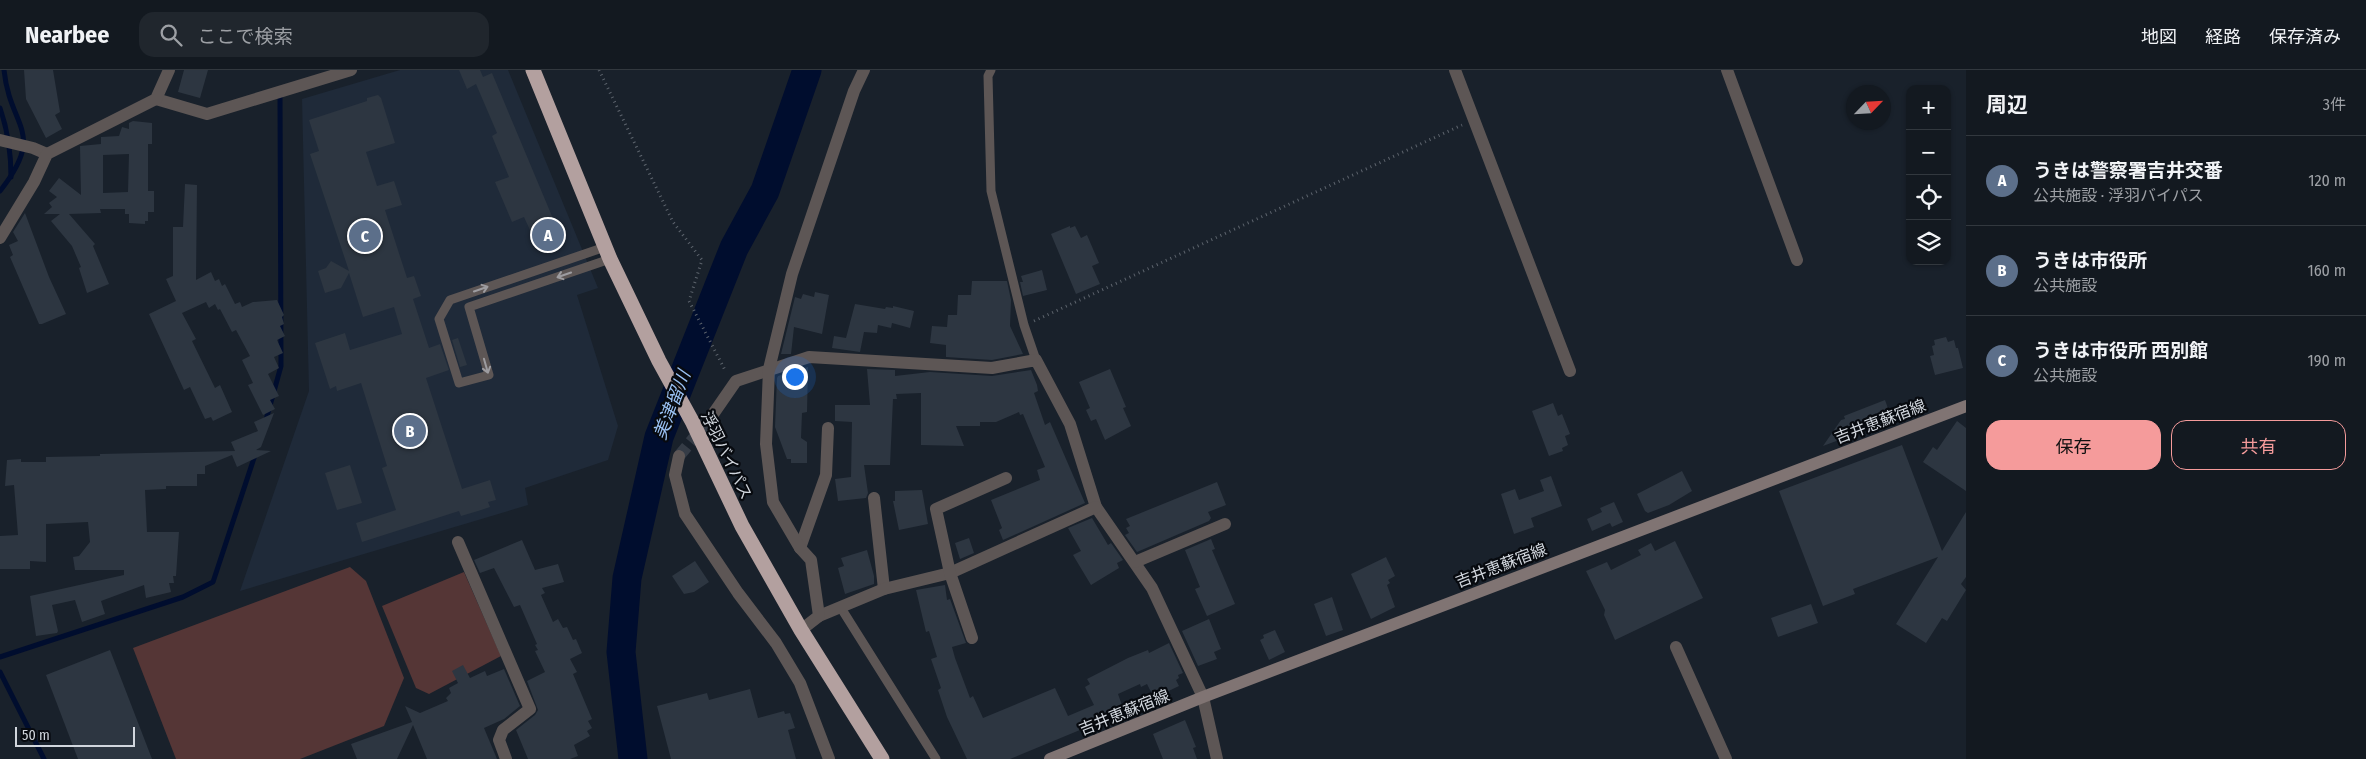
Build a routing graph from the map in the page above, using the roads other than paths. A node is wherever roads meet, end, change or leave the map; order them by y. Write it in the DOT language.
graph roads {
  1 [pos="169,70"];
  2 [pos="350,70"];
  3 [pos="533,70"];
  4 [pos="864,70"];
  5 [pos="991,70"];
  6 [pos="1455,70"];
  7 [pos="1727,70"];
  8 [pos="156,99"];
  9 [pos="2,140"];
  10 [pos="48,154"];
  11 [pos="0,238"];
  12 [pos="608,253"];
  13 [pos="1797,260"];
  14 [pos="1036,360"];
  15 [pos="769,369"];
  16 [pos="1570,371"];
  17 [pos="1966,406"];
  18 [pos="709,420"];
  19 [pos="828,428"];
  20 [pos="679,456"];
  21 [pos="1006,478"];
  22 [pos="874,498"];
  23 [pos="1096,507"];
  24 [pos="1225,524"];
  25 [pos="458,542"];
  26 [pos="800,548"];
  27 [pos="1135,562"];
  28 [pos="950,573"];
  29 [pos="884,589"];
  30 [pos="841,608"];
  31 [pos="818,616"];
  32 [pos="801,630"];
  33 [pos="972,638"];
  34 [pos="1676,647"];
  35 [pos="1203,697"];
  36 [pos="506,759"];
  37 [pos="829,759"];
  38 [pos="882,759"];
  39 [pos="936,759"];
  40 [pos="1050,759"];
  41 [pos="1217,759"];
  42 [pos="1726,759"];
  1 -- 8 [label="street"];
  2 -- 8 [label="street"];
  3 -- 12 [label="highway, 浮羽バイパス"];
  4 -- 15 [label="street"];
  5 -- 14 [label="lane"];
  6 -- 16 [label="street"];
  7 -- 13 [label="street"];
  8 -- 10 [label="street"];
  9 -- 10 [label="street"];
  10 -- 11 [label="street"];
  12 -- 12 [label="lane, one-way"];
  12 -- 32 [label="highway, 浮羽バイパス"];
  14 -- 15 [label="street"];
  14 -- 23 [label="street"];
  15 -- 18 [label="street"];
  15 -- 26 [label="street"];
  17 -- 35 [label="main road, 吉井恵蘇宿線"];
  19 -- 26 [label="street"];
  20 -- 37 [label="street"];
  21 -- 28 [label="street"];
  22 -- 29 [label="street"];
  23 -- 27 [label="street"];
  23 -- 28 [label="street"];
  24 -- 27 [label="street"];
  25 -- 36 [label="street"];
  26 -- 31 [label="street"];
  27 -- 35 [label="street"];
  28 -- 29 [label="street"];
  28 -- 33 [label="street"];
  29 -- 30 [label="street"];
  30 -- 31 [label="street"];
  30 -- 39 [label="lane"];
  31 -- 32 [label="street"];
  32 -- 38 [label="highway, 浮羽バイパス"];
  34 -- 42 [label="street"];
  35 -- 40 [label="main road, 吉井恵蘇宿線"];
  35 -- 41 [label="street"];
}
